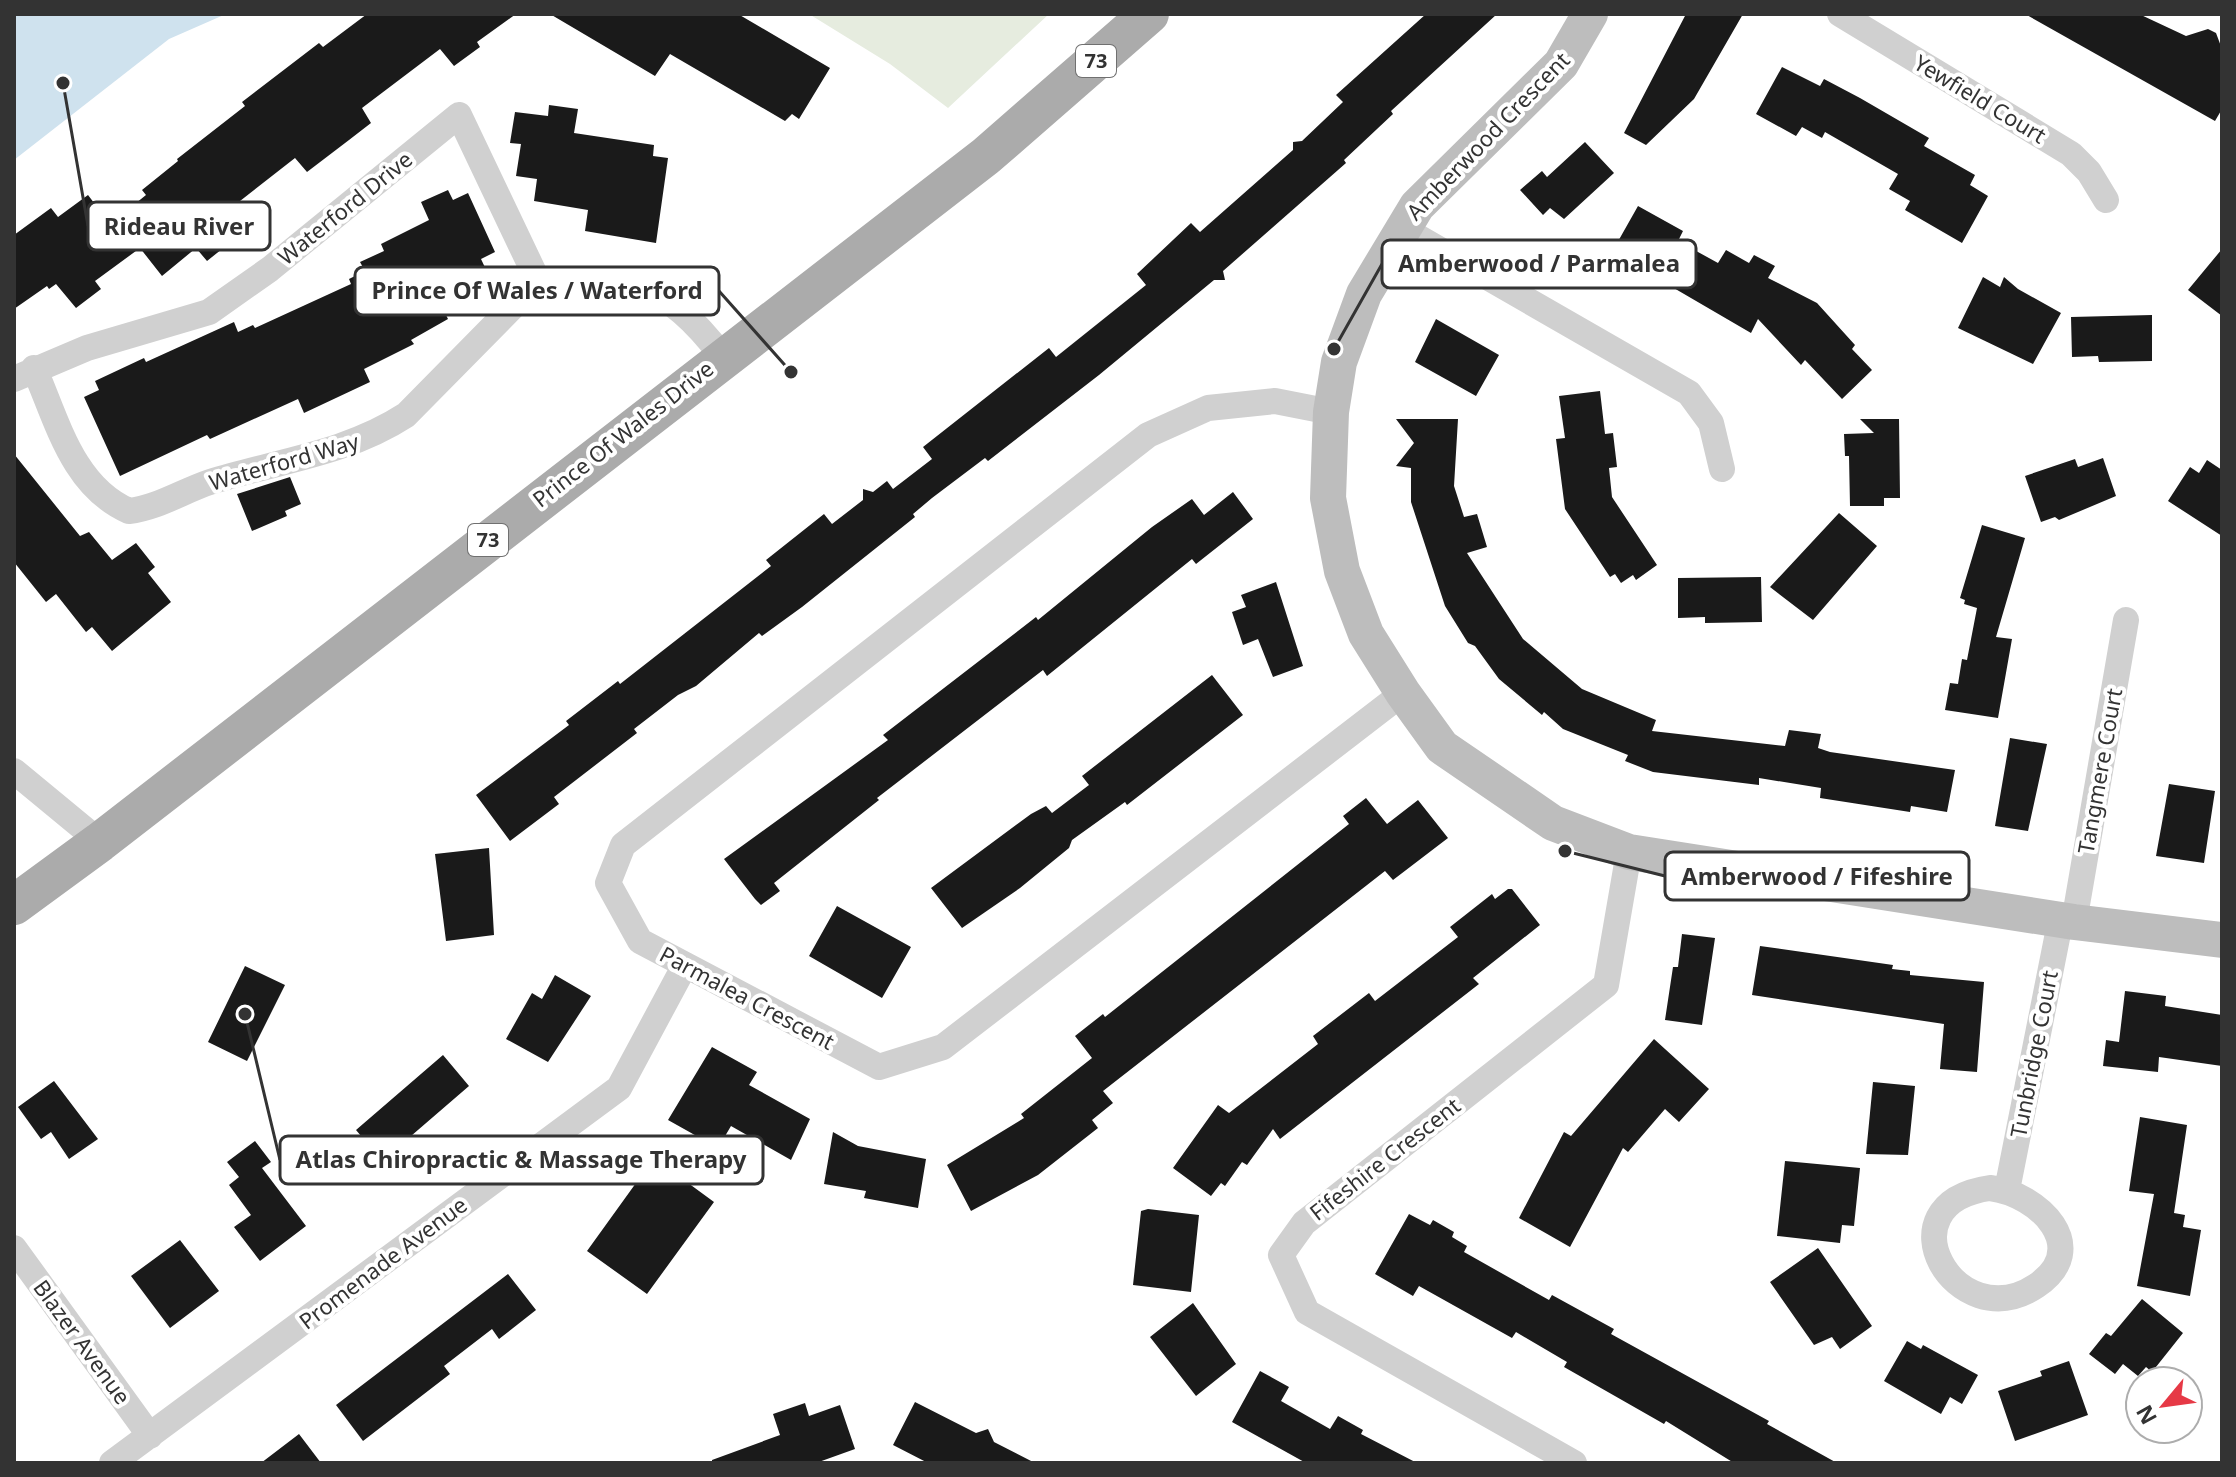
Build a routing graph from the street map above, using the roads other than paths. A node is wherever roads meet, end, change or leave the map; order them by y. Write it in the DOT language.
graph roads {
  1 [pos="1149,14"];
  2 [pos="1590,14"];
  3 [pos="1840,14"];
  4 [pos="2106,200"];
  5 [pos="1402,228"];
  6 [pos="538,281"];
  7 [pos="723,357"];
  8 [pos="24,373"];
  9 [pos="1331,412"];
  10 [pos="1722,469"];
  11 [pos="2126,620"];
  12 [pos="1403,693"];
  13 [pos="14,771"];
  14 [pos="100,842"];
  15 [pos="1629,852"];
  16 [pos="14,905"];
  17 [pos="2068,920"];
  18 [pos="2222,940"];
  19 [pos="685,965"];
  20 [pos="2007,1190"];
  21 [pos="14,1248"];
  22 [pos="150,1436"];
  23 [pos="112,1463"];
  24 [pos="1574,1463"];
  1 -- 7 [label="main road, Prince Of Wales Drive / 73"];
  2 -- 5 [label="street, Amberwood Crescent"];
  3 -- 4 [label="street, Yewfield Court"];
  5 -- 9 [label="street, Amberwood Crescent"];
  5 -- 10 [label="street"];
  6 -- 7 [label="street"];
  6 -- 8 [label="street, Waterford Way"];
  6 -- 8 [label="street, Waterford Drive"];
  7 -- 14 [label="main road, Prince Of Wales Drive / 73"];
  9 -- 12 [label="street, Amberwood Crescent"];
  9 -- 19 [label="street, Parmalea Crescent"];
  11 -- 17 [label="street, Tangmere Court"];
  12 -- 15 [label="street, Amberwood Crescent"];
  12 -- 19 [label="street, Parmalea Crescent"];
  13 -- 14 [label="street"];
  14 -- 16 [label="main road, Prince Of Wales Drive / 73"];
  15 -- 17 [label="street, Amberwood Crescent"];
  15 -- 24 [label="street, Fifeshire Crescent"];
  17 -- 18 [label="street, Amberwood Crescent"];
  17 -- 20 [label="street, Tunbridge Court"];
  19 -- 22 [label="street, Promenade Avenue"];
  20 -- 20 [label="street"];
  21 -- 22 [label="street, Blazer Avenue"];
  22 -- 23 [label="street, Promenade Avenue"];
}
